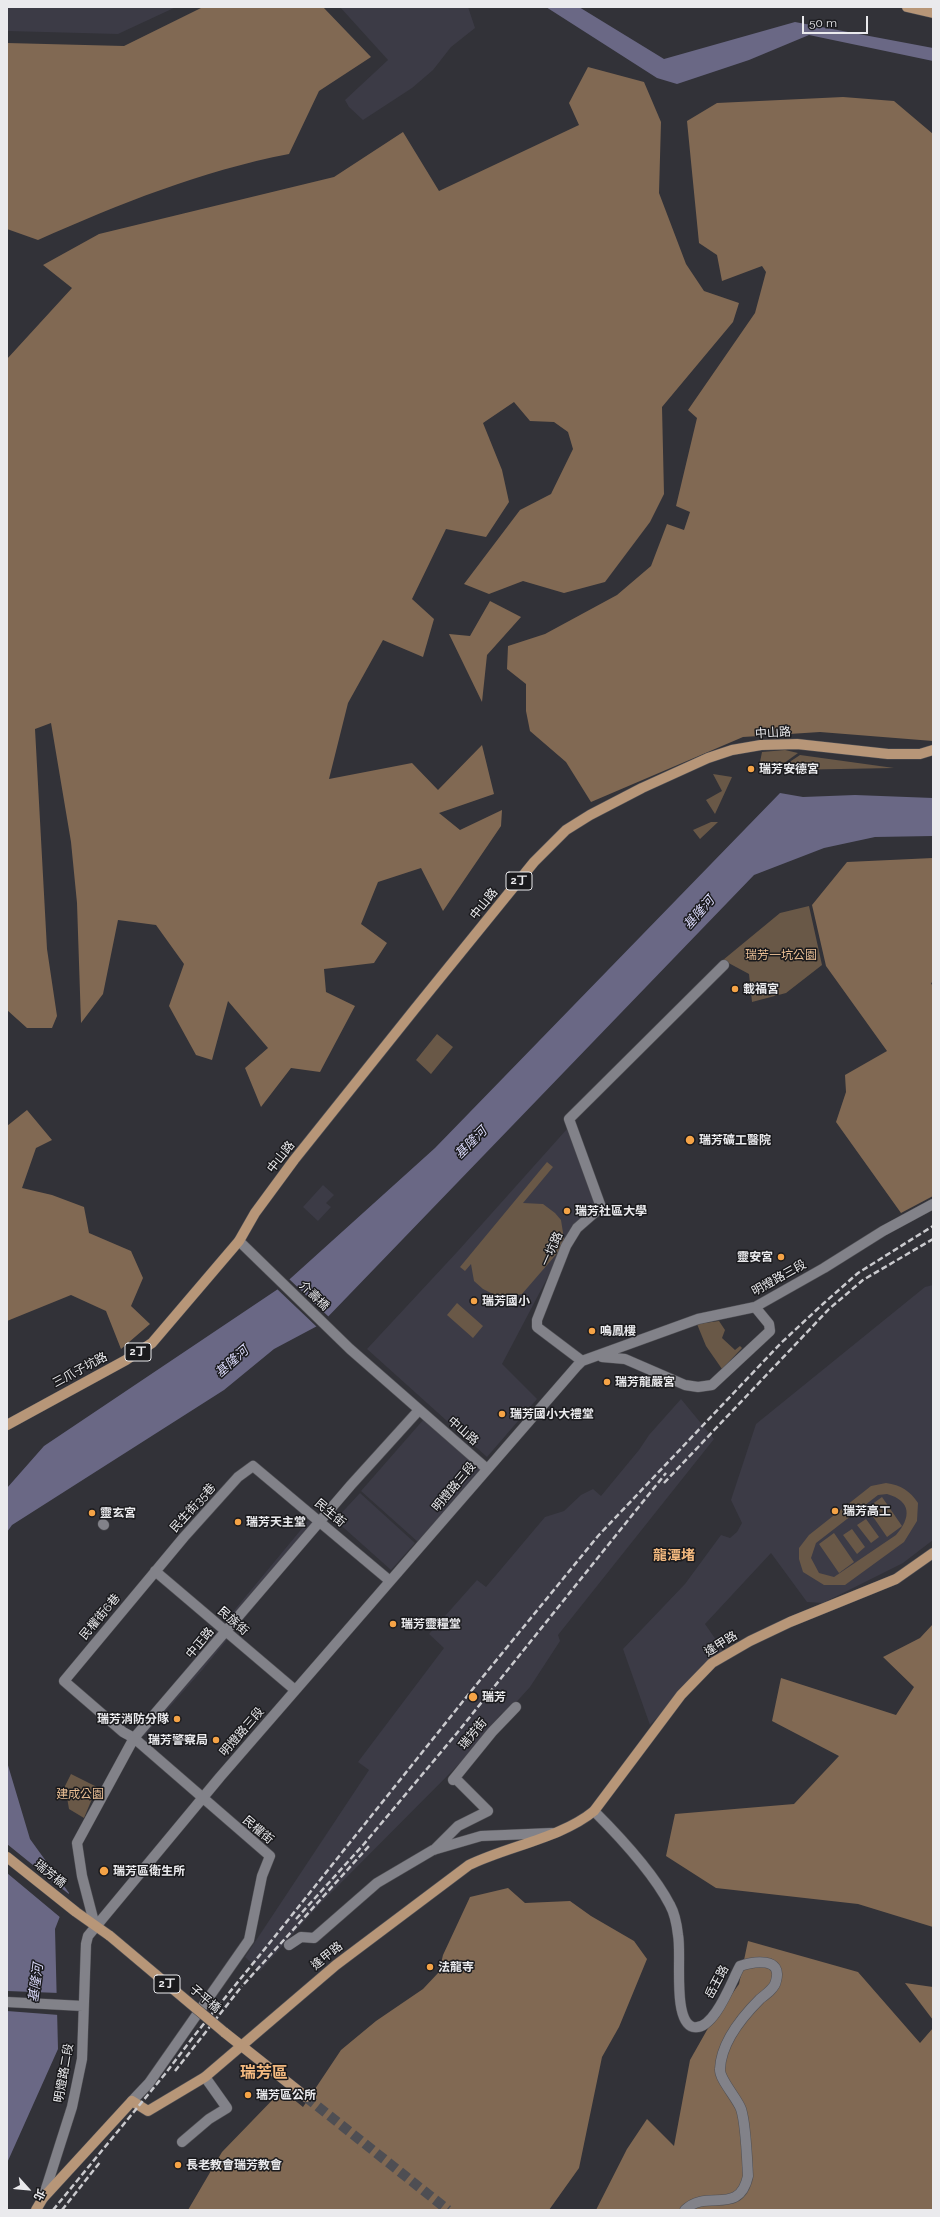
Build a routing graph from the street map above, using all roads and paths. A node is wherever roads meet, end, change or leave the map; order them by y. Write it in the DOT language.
graph roads {
  1 [pos="907,7"];
  2 [pos="933,13"];
  3 [pos="933,750"];
  4 [pos="724,965"];
  5 [pos="933,1204"];
  6 [pos="239,1241"];
  7 [pos="754,1307"];
  8 [pos="350,1349"];
  9 [pos="582,1360"];
  10 [pos="419,1410"];
  11 [pos="7,1425"];
  12 [pos="253,1466"];
  13 [pos="487,1468"];
  14 [pos="320,1521"];
  15 [pos="933,1553"];
  16 [pos="155,1571"];
  17 [pos="390,1581"];
  18 [pos="226,1633"];
  19 [pos="64,1681"];
  20 [pos="295,1690"];
  21 [pos="516,1707"];
  22 [pos="134,1738"];
  23 [pos="202,1798"];
  24 [pos="594,1810"];
  25 [pos="552,1833"];
  26 [pos="433,1850"];
  27 [pos="7,1857"];
  28 [pos="95,1926"];
  29 [pos="289,1945"];
  30 [pos="7,2002"];
  31 [pos="83,2006"];
  32 [pos="242,2047"];
  33 [pos="172,2048"];
  34 [pos="205,2078"];
  35 [pos="306,2097"];
  36 [pos="132,2101"];
  37 [pos="182,2142"];
  38 [pos="43,2198"];
  39 [pos="36,2210"];
  40 [pos="685,2210"];
  1 -- 2 [label="main road"];
  3 -- 6 [label="main road, 中山路 / 2丁"];
  4 -- 9 [label="street, 一坑路"];
  5 -- 7 [label="street, 明燈路三段"];
  6 -- 8 [label="street, 介壽橋"];
  6 -- 11 [label="main road, 三爪子坑路 / 2丁"];
  7 -- 9 [label="street, 明燈路三段"];
  7 -- 9 [label="street"];
  8 -- 10 [label="street, 中山路"];
  9 -- 13 [label="street, 明燈路三段"];
  10 -- 13 [label="street, 中山路"];
  10 -- 14 [label="street, 中正路"];
  12 -- 14 [label="street, 民生街"];
  12 -- 16 [label="street, 民生街35巷"];
  13 -- 17 [label="street, 明燈路三段"];
  14 -- 17 [label="street, 民生街"];
  14 -- 18 [label="street, 中正路"];
  15 -- 24 [label="main road, 逢甲路"];
  16 -- 18 [label="street, 民族街"];
  16 -- 19 [label="street, 民權街6巷"];
  17 -- 20 [label="street, 明燈路三段"];
  18 -- 20 [label="street, 民族街"];
  18 -- 22 [label="street, 中正路"];
  19 -- 22 [label="street, 民權街"];
  20 -- 23 [label="street, 明燈路三段"];
  21 -- 26 [label="street, 瑞芳街"];
  22 -- 23 [label="street, 民權街"];
  22 -- 28 [label="street, 中正路"];
  23 -- 28 [label="street, 明燈路三段"];
  23 -- 33 [label="street, 民權街"];
  24 -- 25 [label="main road, 逢甲路"];
  24 -- 40 [label="street, 岳王路"];
  25 -- 26 [label="street, 逢甲路"];
  25 -- 32 [label="main road, 逢甲路"];
  26 -- 29 [label="street, 逢甲路"];
  27 -- 28 [label="main road, 瑞芳橋 / 2丁"];
  28 -- 31 [label="street, 明燈路二段"];
  28 -- 32 [label="main road, 子平橋 / 2丁, bridge"];
  30 -- 31 [label="street"];
  31 -- 38 [label="street, 明燈路二段"];
  32 -- 34 [label="main road, 逢甲路"];
  32 -- 35 [label="main road, 2丁"];
  33 -- 36 [label="street, 明燈路二段"];
  34 -- 36 [label="main road, 逢甲路"];
  34 -- 37 [label="street"];
  36 -- 38 [label="main road, 明燈路二段"];
  38 -- 39 [label="main road, 明燈路二段"];
}
